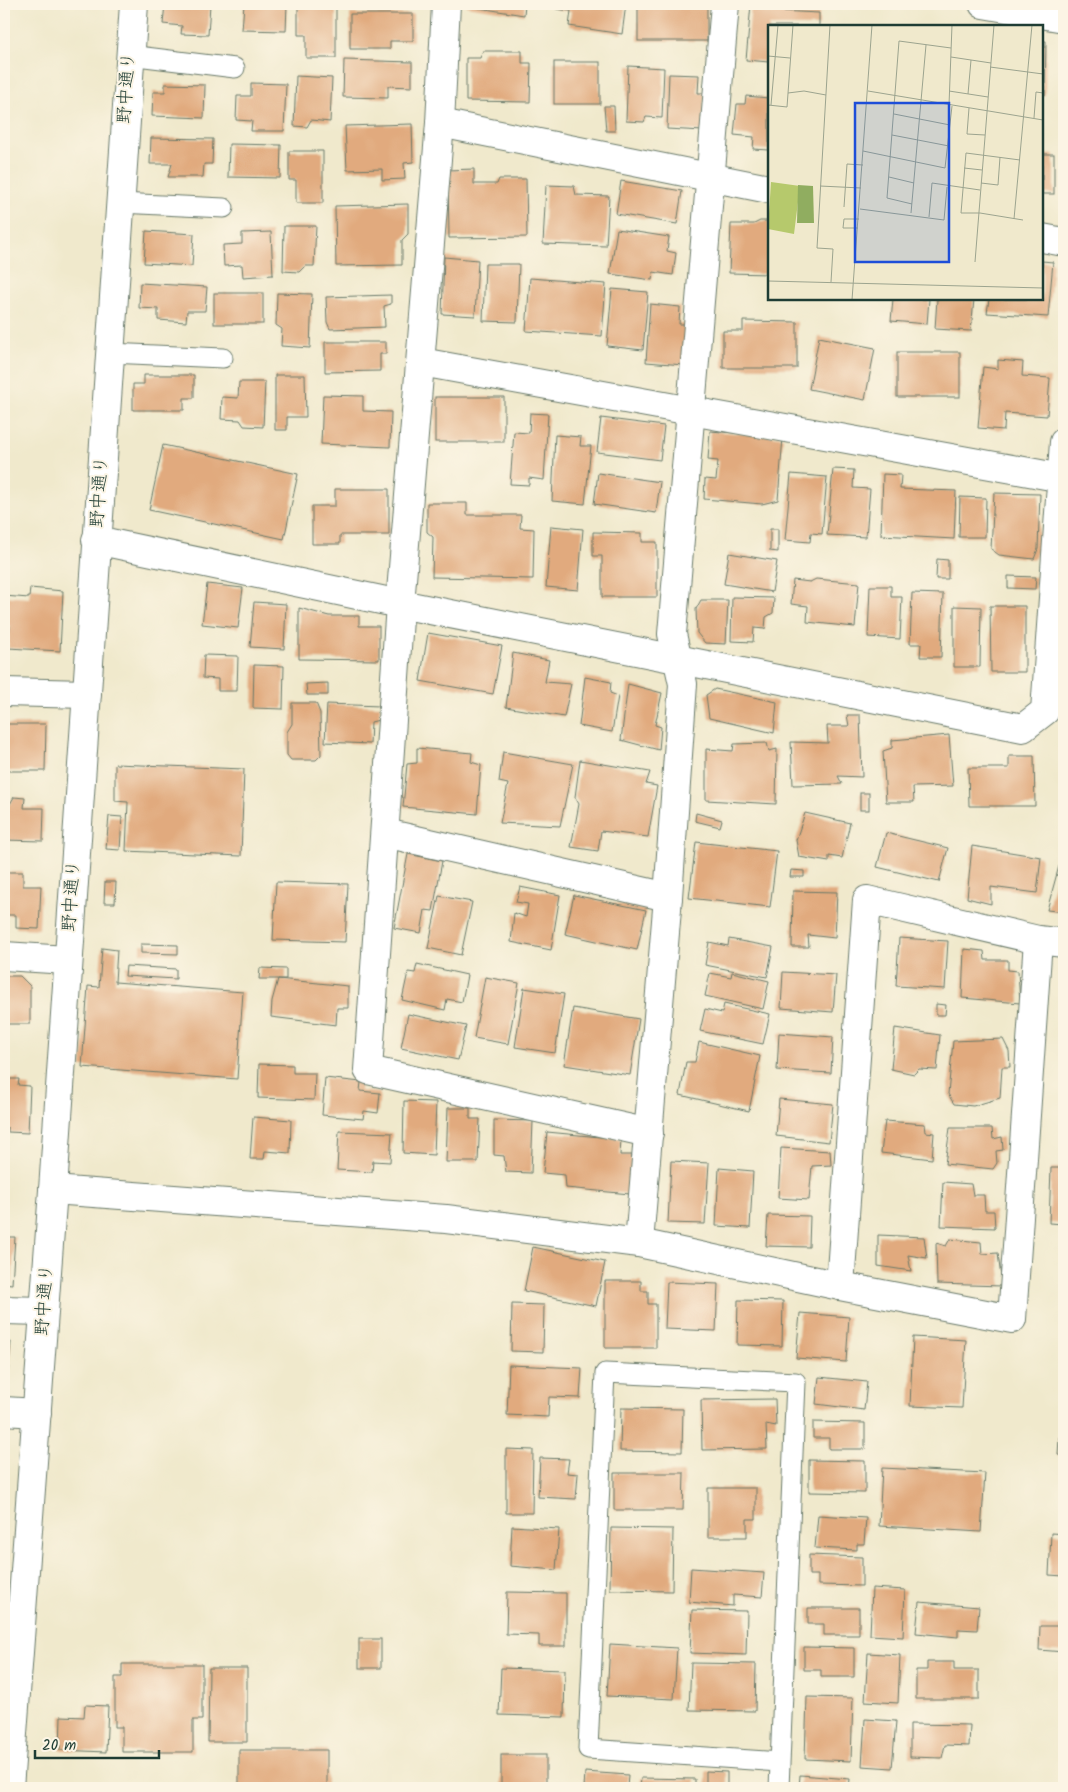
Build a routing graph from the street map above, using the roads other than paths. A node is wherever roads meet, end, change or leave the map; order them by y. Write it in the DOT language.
graph roads {
  1 [pos="134,4"];
  2 [pos="446,4"];
  3 [pos="725,4"];
  4 [pos="984,4"];
  5 [pos="1063,13"];
  6 [pos="130,55"];
  7 [pos="235,68"];
  8 [pos="440,123"];
  9 [pos="710,178"];
  10 [pos="768,189"];
  11 [pos="119,203"];
  12 [pos="224,208"];
  13 [pos="1043,238"];
  14 [pos="1064,242"];
  15 [pos="109,353"];
  16 [pos="223,358"];
  17 [pos="421,362"];
  18 [pos="692,411"];
  19 [pos="1064,442"];
  20 [pos="1062,478"];
  21 [pos="96,540"];
  22 [pos="400,604"];
  23 [pos="676,659"];
  24 [pos="4,692"];
  25 [pos="87,694"];
  26 [pos="385,833"];
  27 [pos="668,898"];
  28 [pos="1051,942"];
  29 [pos="4,956"];
  30 [pos="67,960"];
  31 [pos="649,1133"];
  32 [pos="53,1190"];
  33 [pos="639,1243"];
  34 [pos="840,1286"];
  35 [pos="4,1310"];
  36 [pos="43,1311"];
  37 [pos="4,1411"];
  38 [pos="37,1413"];
  39 [pos="780,1762"];
  40 [pos="9,1788"];
  41 [pos="779,1788"];
  1 -- 6 [label="street, 野中通り"];
  2 -- 8 [label="street"];
  3 -- 9 [label="street"];
  4 -- 5 [label="street"];
  6 -- 7 [label="lane"];
  6 -- 11 [label="street, 野中通り"];
  8 -- 9 [label="street"];
  8 -- 17 [label="street"];
  9 -- 10 [label="street"];
  9 -- 18 [label="street"];
  11 -- 12 [label="lane"];
  11 -- 15 [label="street, 野中通り"];
  13 -- 14 [label="street"];
  15 -- 16 [label="lane"];
  15 -- 21 [label="street, 野中通り"];
  17 -- 18 [label="street"];
  17 -- 22 [label="street"];
  18 -- 20 [label="street"];
  18 -- 23 [label="street"];
  19 -- 20 [label="street"];
  20 -- 23 [label="street"];
  21 -- 22 [label="street"];
  21 -- 25 [label="street, 野中通り"];
  22 -- 23 [label="street"];
  22 -- 26 [label="street"];
  23 -- 27 [label="street"];
  24 -- 25 [label="street"];
  25 -- 30 [label="street, 野中通り"];
  26 -- 27 [label="street"];
  26 -- 31 [label="street"];
  27 -- 31 [label="street"];
  28 -- 34 [label="street"];
  28 -- 34 [label="street"];
  29 -- 30 [label="street"];
  30 -- 32 [label="street, 野中通り"];
  31 -- 33 [label="street"];
  32 -- 33 [label="street"];
  32 -- 36 [label="street, 野中通り"];
  33 -- 34 [label="street"];
  35 -- 36 [label="street"];
  36 -- 38 [label="street, 野中通り"];
  37 -- 38 [label="street"];
  38 -- 40 [label="street, 野中通り"];
  39 -- 39 [label="lane"];
  39 -- 41 [label="lane"];
}
